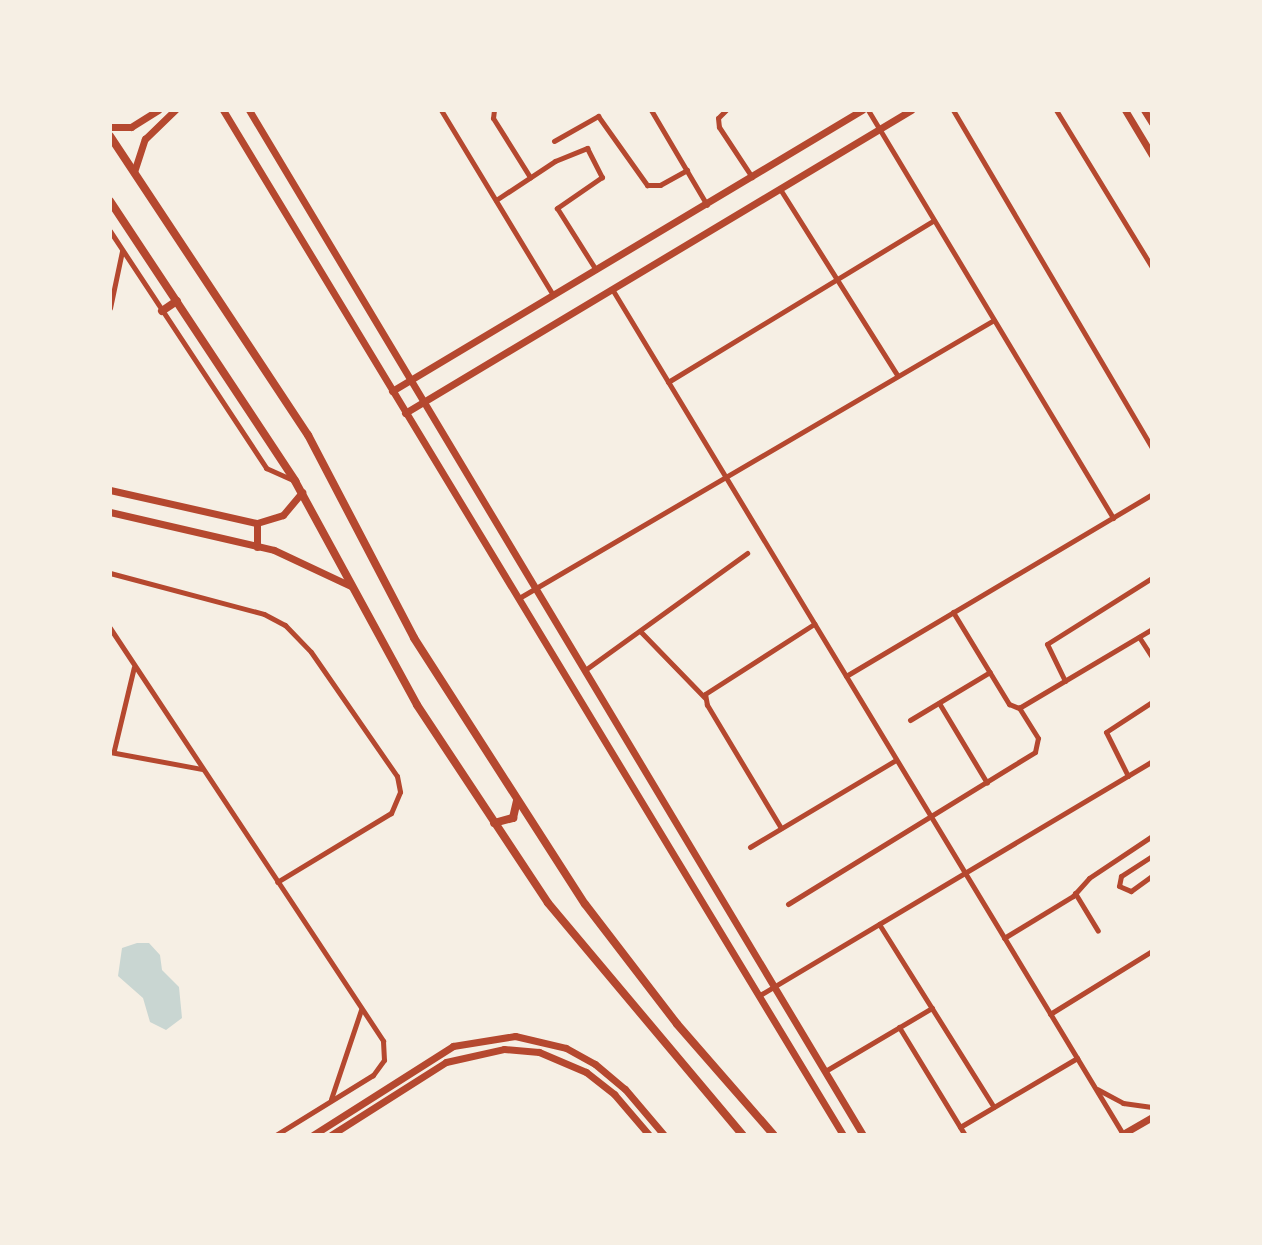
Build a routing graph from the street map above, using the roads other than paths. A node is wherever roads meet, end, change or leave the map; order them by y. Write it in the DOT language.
graph roads {
  1 [pos="158,110"];
  2 [pos="175,110"];
  3 [pos="223,110"];
  4 [pos="249,110"];
  5 [pos="441,110"];
  6 [pos="494,110"];
  7 [pos="651,110"];
  8 [pos="726,110"];
  9 [pos="862,110"];
  10 [pos="868,110"];
  11 [pos="911,110"];
  12 [pos="953,110"];
  13 [pos="1056,110"];
  14 [pos="1125,110"];
  15 [pos="1144,110"];
  16 [pos="1152,123"];
  17 [pos="110,127"];
  18 [pos="880,129"];
  19 [pos="110,136"];
  20 [pos="554,141"];
  21 [pos="1152,155"];
  22 [pos="687,170"];
  23 [pos="134,172"];
  24 [pos="530,177"];
  25 [pos="753,178"];
  26 [pos="780,189"];
  27 [pos="496,200"];
  28 [pos="110,201"];
  29 [pos="708,205"];
  30 [pos="934,220"];
  31 [pos="110,234"];
  32 [pos="122,249"];
  33 [pos="1152,267"];
  34 [pos="597,271"];
  35 [pos="835,280"];
  36 [pos="612,289"];
  37 [pos="554,296"];
  38 [pos="177,301"];
  39 [pos="110,308"];
  40 [pos="162,311"];
  41 [pos="994,320"];
  42 [pos="897,375"];
  43 [pos="407,381"];
  44 [pos="668,382"];
  45 [pos="392,391"];
  46 [pos="422,404"];
  47 [pos="405,413"];
  48 [pos="1152,448"];
  49 [pos="725,476"];
  50 [pos="295,481"];
  51 [pos="110,490"];
  52 [pos="302,492"];
  53 [pos="1152,494"];
  54 [pos="110,512"];
  55 [pos="1113,518"];
  56 [pos="257,523"];
  57 [pos="257,547"];
  58 [pos="747,553"];
  59 [pos="110,573"];
  60 [pos="1152,578"];
  61 [pos="352,586"];
  62 [pos="534,589"];
  63 [pos="519,598"];
  64 [pos="953,612"];
  65 [pos="814,624"];
  66 [pos="110,628"];
  67 [pos="1152,629"];
  68 [pos="640,632"];
  69 [pos="1139,637"];
  70 [pos="1152,657"];
  71 [pos="134,666"];
  72 [pos="585,670"];
  73 [pos="990,672"];
  74 [pos="846,676"];
  75 [pos="1065,681"];
  76 [pos="704,698"];
  77 [pos="1152,702"];
  78 [pos="939,703"];
  79 [pos="1019,708"];
  80 [pos="910,720"];
  81 [pos="112,751"];
  82 [pos="896,760"];
  83 [pos="1152,761"];
  84 [pos="202,769"];
  85 [pos="1128,776"];
  86 [pos="987,783"];
  87 [pos="517,800"];
  88 [pos="931,817"];
  89 [pos="494,823"];
  90 [pos="781,828"];
  91 [pos="1152,836"];
  92 [pos="750,847"];
  93 [pos="1152,856"];
  94 [pos="965,873"];
  95 [pos="1152,876"];
  96 [pos="277,882"];
  97 [pos="1075,893"];
  98 [pos="788,904"];
  99 [pos="879,924"];
  100 [pos="1098,931"];
  101 [pos="1004,938"];
  102 [pos="1152,951"];
  103 [pos="776,985"];
  104 [pos="760,995"];
  105 [pos="361,1008"];
  106 [pos="932,1008"];
  107 [pos="1050,1014"];
  108 [pos="899,1027"];
  109 [pos="1077,1058"];
  110 [pos="827,1070"];
  111 [pos="1093,1085"];
  112 [pos="331,1099"];
  113 [pos="994,1107"];
  114 [pos="1152,1107"];
  115 [pos="1152,1117"];
  116 [pos="960,1127"];
  117 [pos="276,1135"];
  118 [pos="313,1135"];
  119 [pos="331,1135"];
  120 [pos="649,1135"];
  121 [pos="664,1135"];
  122 [pos="743,1135"];
  123 [pos="774,1135"];
  124 [pos="843,1135"];
  125 [pos="863,1135"];
  126 [pos="965,1135"];
  127 [pos="1122,1135"];
  1 -- 17 [label="street"];
  2 -- 23 [label="street"];
  3 -- 45 [label="street"];
  4 -- 43 [label="street"];
  5 -- 27 [label="street"];
  6 -- 24 [label="street"];
  7 -- 22 [label="street"];
  8 -- 25 [label="street"];
  9 -- 25 [label="street"];
  10 -- 18 [label="street"];
  11 -- 18 [label="street"];
  12 -- 48 [label="street"];
  13 -- 33 [label="street"];
  14 -- 21 [label="street"];
  15 -- 16 [label="street"];
  18 -- 26 [label="street"];
  18 -- 30 [label="street"];
  19 -- 23 [label="main road"];
  20 -- 22 [label="street"];
  22 -- 29 [label="street"];
  23 -- 87 [label="main road"];
  24 -- 27 [label="street"];
  24 -- 34 [label="street"];
  25 -- 29 [label="street"];
  26 -- 35 [label="street"];
  26 -- 36 [label="street"];
  27 -- 37 [label="street"];
  28 -- 38 [label="main road"];
  29 -- 34 [label="street"];
  30 -- 35 [label="street"];
  30 -- 41 [label="street"];
  31 -- 32 [label="street"];
  32 -- 39 [label="street"];
  32 -- 40 [label="street"];
  34 -- 37 [label="street"];
  35 -- 42 [label="street"];
  35 -- 44 [label="street"];
  36 -- 44 [label="street"];
  36 -- 46 [label="street"];
  37 -- 43 [label="street"];
  38 -- 40 [label="main road"];
  38 -- 50 [label="main road"];
  40 -- 50 [label="street"];
  41 -- 42 [label="street"];
  41 -- 55 [label="street"];
  42 -- 49 [label="street"];
  43 -- 45 [label="street"];
  43 -- 46 [label="street"];
  44 -- 49 [label="street"];
  45 -- 47 [label="street"];
  46 -- 47 [label="street"];
  46 -- 62 [label="street"];
  47 -- 63 [label="street"];
  49 -- 62 [label="street"];
  49 -- 65 [label="street"];
  50 -- 52 [label="main road"];
  51 -- 56 [label="street"];
  52 -- 56 [label="street"];
  52 -- 61 [label="main road"];
  53 -- 55 [label="street"];
  54 -- 57 [label="street"];
  55 -- 64 [label="street"];
  56 -- 57 [label="street"];
  57 -- 61 [label="street"];
  58 -- 68 [label="street"];
  59 -- 96 [label="street"];
  60 -- 75 [label="street"];
  61 -- 89 [label="main road"];
  62 -- 63 [label="street"];
  62 -- 72 [label="street"];
  63 -- 104 [label="street"];
  64 -- 73 [label="street"];
  64 -- 74 [label="street"];
  65 -- 74 [label="street"];
  65 -- 76 [label="street"];
  66 -- 71 [label="street"];
  67 -- 69 [label="street"];
  68 -- 72 [label="street"];
  68 -- 76 [label="street"];
  69 -- 70 [label="street"];
  69 -- 75 [label="street"];
  71 -- 81 [label="street"];
  71 -- 84 [label="street"];
  72 -- 103 [label="street"];
  73 -- 78 [label="street"];
  73 -- 79 [label="street"];
  74 -- 82 [label="street"];
  75 -- 79 [label="street"];
  76 -- 90 [label="street"];
  77 -- 85 [label="street"];
  78 -- 80 [label="street"];
  78 -- 86 [label="street"];
  79 -- 86 [label="street"];
  81 -- 84 [label="street"];
  82 -- 88 [label="street"];
  82 -- 90 [label="street"];
  83 -- 85 [label="street"];
  84 -- 96 [label="street"];
  85 -- 94 [label="street"];
  86 -- 88 [label="street"];
  87 -- 89 [label="main road"];
  87 -- 123 [label="main road"];
  88 -- 94 [label="street"];
  88 -- 98 [label="street"];
  89 -- 122 [label="main road"];
  90 -- 92 [label="street"];
  91 -- 97 [label="street"];
  93 -- 95 [label="street"];
  94 -- 99 [label="street"];
  94 -- 101 [label="street"];
  96 -- 105 [label="street"];
  97 -- 100 [label="street"];
  97 -- 101 [label="street"];
  99 -- 103 [label="street"];
  99 -- 106 [label="street"];
  101 -- 107 [label="street"];
  102 -- 107 [label="street"];
  103 -- 104 [label="street"];
  103 -- 110 [label="street"];
  104 -- 124 [label="street"];
  105 -- 112 [label="street"];
  105 -- 112 [label="street"];
  106 -- 108 [label="street"];
  106 -- 113 [label="street"];
  107 -- 109 [label="street"];
  108 -- 110 [label="street"];
  108 -- 116 [label="street"];
  109 -- 111 [label="street"];
  109 -- 113 [label="street"];
  110 -- 125 [label="street"];
  111 -- 114 [label="street"];
  111 -- 127 [label="street"];
  112 -- 117 [label="street"];
  113 -- 116 [label="street"];
  115 -- 127 [label="street"];
  116 -- 126 [label="street"];
  118 -- 121 [label="street"];
  119 -- 120 [label="street"];
}
